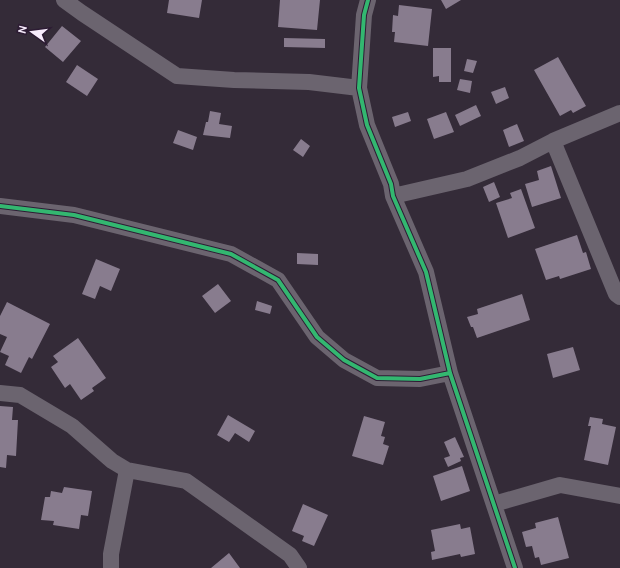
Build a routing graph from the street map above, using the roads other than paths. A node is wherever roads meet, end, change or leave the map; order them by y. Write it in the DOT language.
graph roads {
  1 [pos="64,0"];
  2 [pos="368,0"];
  3 [pos="359,88"];
  4 [pos="620,112"];
  5 [pos="553,141"];
  6 [pos="393,196"];
  7 [pos="0,206"];
  8 [pos="620,297"];
  9 [pos="450,373"];
  10 [pos="0,394"];
  11 [pos="127,470"];
  12 [pos="620,496"];
  13 [pos="494,504"];
  14 [pos="111,568"];
  15 [pos="299,568"];
  16 [pos="515,568"];
  1 -- 3 [label="street"];
  2 -- 3 [label="street"];
  3 -- 6 [label="street"];
  4 -- 5 [label="street"];
  5 -- 6 [label="street"];
  5 -- 8 [label="street"];
  6 -- 9 [label="street"];
  7 -- 9 [label="street"];
  9 -- 13 [label="street"];
  10 -- 11 [label="street"];
  11 -- 14 [label="street"];
  11 -- 15 [label="street"];
  12 -- 13 [label="street"];
  13 -- 16 [label="street"];
}
